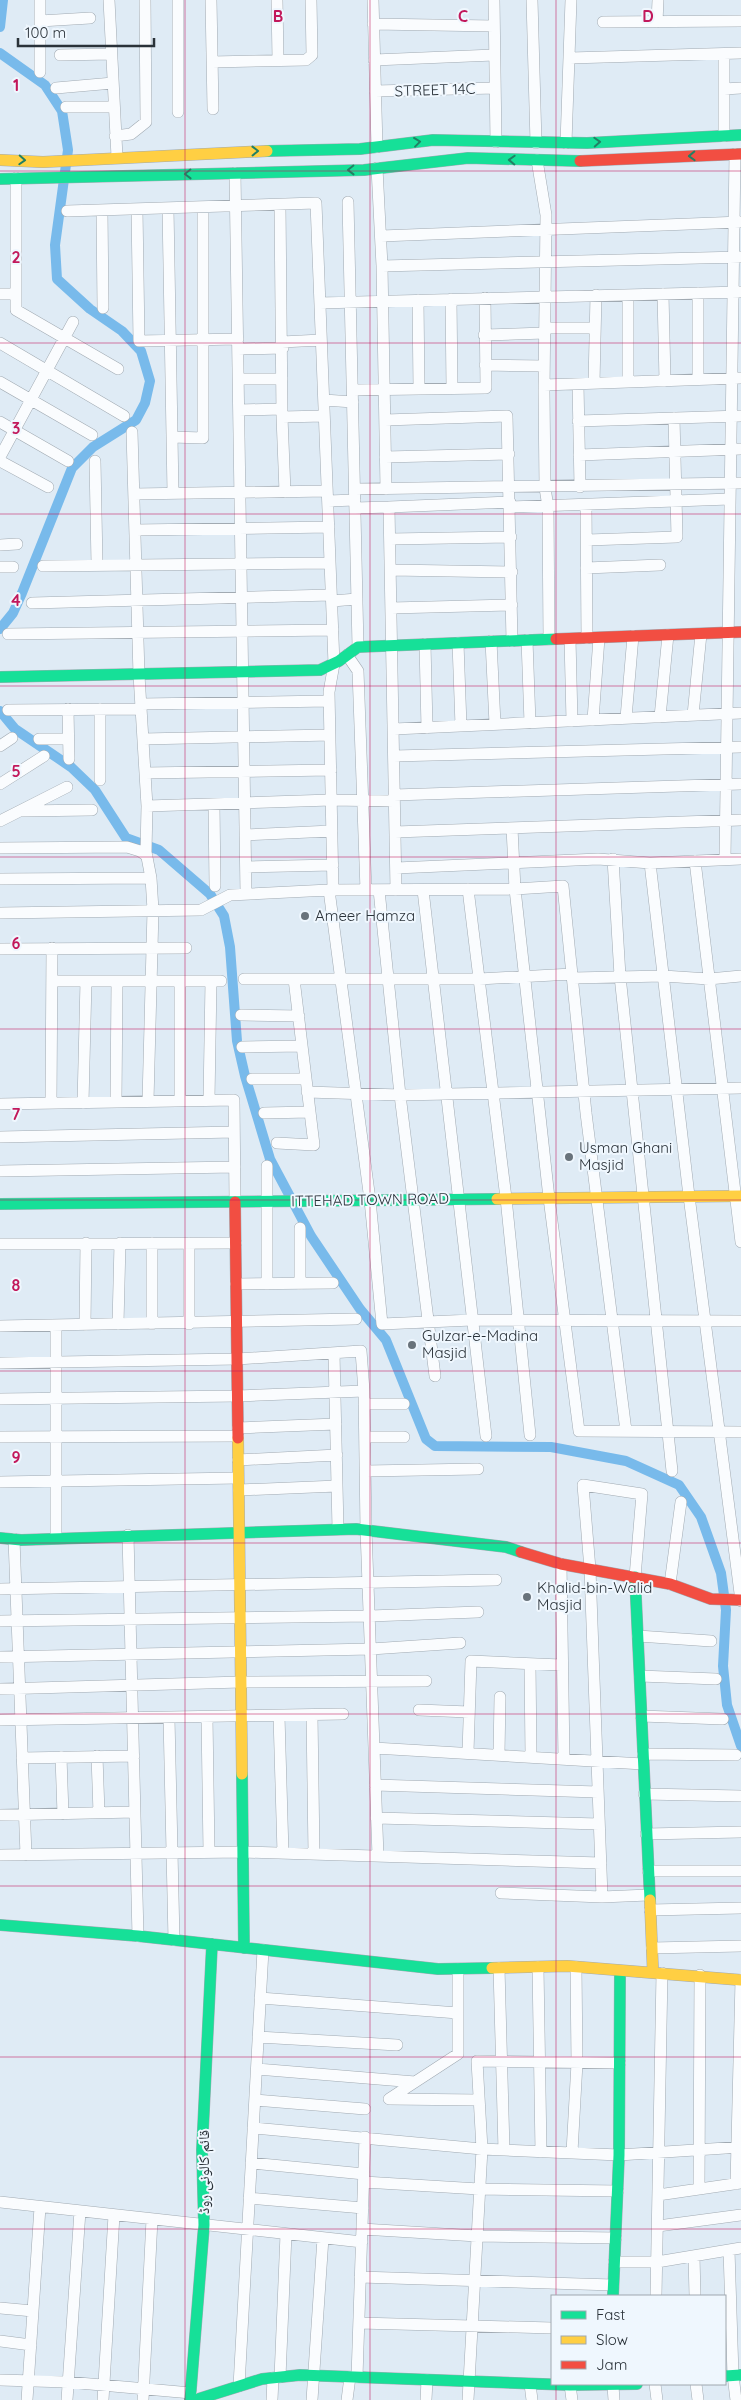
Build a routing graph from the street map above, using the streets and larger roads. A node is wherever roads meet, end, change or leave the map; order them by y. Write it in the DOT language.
graph roads {
  1 [pos="40,0"];
  2 [pos="110,0"];
  3 [pos="145,0"];
  4 [pos="178,0"];
  5 [pos="211,0"];
  6 [pos="277,0"];
  7 [pos="311,0"];
  8 [pos="373,0"];
  9 [pos="494,0"];
  10 [pos="532,0"];
  11 [pos="571,0"];
  12 [pos="658,0"];
  13 [pos="90,18"];
  14 [pos="40,21"];
  15 [pos="741,21"];
  16 [pos="603,22"];
  17 [pos="657,22"];
  18 [pos="373,24"];
  19 [pos="494,26"];
  20 [pos="111,54"];
  21 [pos="724,54"];
  22 [pos="741,54"];
  23 [pos="60,55"];
  24 [pos="494,56"];
  25 [pos="570,58"];
  26 [pos="278,60"];
  27 [pos="374,60"];
  28 [pos="212,62"];
  29 [pos="40,72"];
  30 [pos="113,83"];
  31 [pos="56,88"];
  32 [pos="495,88"];
  33 [pos="741,88"];
  34 [pos="724,89"];
  35 [pos="375,91"];
  36 [pos="66,107"];
  37 [pos="114,107"];
  38 [pos="213,109"];
  39 [pos="178,112"];
  40 [pos="741,135"];
  41 [pos="115,136"];
  42 [pos="724,136"];
  43 [pos="496,142"];
  44 [pos="536,143"];
  45 [pos="566,143"];
  46 [pos="377,147"];
  47 [pos="738,154"];
  48 [pos="116,157"];
  49 [pos="0,160"];
  50 [pos="537,160"];
  51 [pos="377,168"];
  52 [pos="235,173"];
  53 [pos="16,178"];
  54 [pos="0,179"];
  55 [pos="348,202"];
  56 [pos="280,204"];
  57 [pos="236,206"];
  58 [pos="203,207"];
  59 [pos="168,208"];
  60 [pos="137,209"];
  61 [pos="102,210"];
  62 [pos="67,211"];
  63 [pos="738,222"];
  64 [pos="546,228"];
  65 [pos="381,236"];
  66 [pos="737,257"];
  67 [pos="546,261"];
  68 [pos="382,266"];
  69 [pos="698,293"];
  70 [pos="737,293"];
  71 [pos="0,294"];
  72 [pos="16,294"];
  73 [pos="663,294"];
  74 [pos="596,295"];
  75 [pos="628,295"];
  76 [pos="546,296"];
  77 [pos="484,298"];
  78 [pos="451,299"];
  79 [pos="383,300"];
  80 [pos="418,300"];
  81 [pos="351,301"];
  82 [pos="320,303"];
  83 [pos="103,308"];
  84 [pos="73,322"];
  85 [pos="595,328"];
  86 [pos="545,331"];
  87 [pos="484,335"];
  88 [pos="64,338"];
  89 [pos="203,339"];
  90 [pos="170,340"];
  91 [pos="321,340"];
  92 [pos="0,343"];
  93 [pos="238,344"];
  94 [pos="283,345"];
  95 [pos="485,365"];
  96 [pos="544,366"];
  97 [pos="118,369"];
  98 [pos="47,370"];
  99 [pos="736,378"];
  100 [pos="239,379"];
  101 [pos="282,379"];
  102 [pos="698,379"];
  103 [pos="665,380"];
  104 [pos="0,382"];
  105 [pos="628,382"];
  106 [pos="594,383"];
  107 [pos="578,384"];
  108 [pos="544,385"];
  109 [pos="419,388"];
  110 [pos="452,388"];
  111 [pos="384,389"];
  112 [pos="353,390"];
  113 [pos="32,399"];
  114 [pos="324,400"];
  115 [pos="353,402"];
  116 [pos="239,410"];
  117 [pos="282,413"];
  118 [pos="124,416"];
  119 [pos="324,416"];
  120 [pos="736,416"];
  121 [pos="674,418"];
  122 [pos="385,420"];
  123 [pos="578,421"];
  124 [pos="0,422"];
  125 [pos="15,430"];
  126 [pos="132,432"];
  127 [pos="92,435"];
  128 [pos="172,437"];
  129 [pos="736,449"];
  130 [pos="675,451"];
  131 [pos="509,454"];
  132 [pos="579,455"];
  133 [pos="385,457"];
  134 [pos="0,459"];
  135 [pos="68,461"];
  136 [pos="95,461"];
  137 [pos="736,483"];
  138 [pos="675,484"];
  139 [pos="48,487"];
  140 [pos="580,487"];
  141 [pos="510,488"];
  142 [pos="545,488"];
  143 [pos="386,489"];
  144 [pos="241,492"];
  145 [pos="285,492"];
  146 [pos="173,493"];
  147 [pos="134,494"];
  148 [pos="328,496"];
  149 [pos="355,499"];
  150 [pos="730,499"];
  151 [pos="676,502"];
  152 [pos="510,505"];
  153 [pos="586,505"];
  154 [pos="548,506"];
  155 [pos="389,508"];
  156 [pos="735,518"];
  157 [pos="329,527"];
  158 [pos="241,528"];
  159 [pos="135,530"];
  160 [pos="511,537"];
  161 [pos="390,539"];
  162 [pos="586,540"];
  163 [pos="17,544"];
  164 [pos="0,545"];
  165 [pos="735,553"];
  166 [pos="136,563"];
  167 [pos="242,563"];
  168 [pos="330,563"];
  169 [pos="97,564"];
  170 [pos="660,565"];
  171 [pos="43,566"];
  172 [pos="0,567"];
  173 [pos="13,567"];
  174 [pos="586,568"];
  175 [pos="391,570"];
  176 [pos="512,572"];
  177 [pos="729,591"];
  178 [pos="741,591"];
  179 [pos="242,598"];
  180 [pos="332,598"];
  181 [pos="358,599"];
  182 [pos="137,600"];
  183 [pos="32,603"];
  184 [pos="512,605"];
  185 [pos="391,608"];
  186 [pos="333,630"];
  187 [pos="243,631"];
  188 [pos="138,632"];
  189 [pos="728,632"];
  190 [pos="741,632"];
  191 [pos="8,634"];
  192 [pos="701,634"];
  193 [pos="668,635"];
  194 [pos="633,636"];
  195 [pos="593,638"];
  196 [pos="549,639"];
  197 [pos="570,639"];
  198 [pos="527,640"];
  199 [pos="512,641"];
  200 [pos="491,642"];
  201 [pos="458,643"];
  202 [pos="425,644"];
  203 [pos="392,645"];
  204 [pos="358,647"];
  205 [pos="347,655"];
  206 [pos="334,664"];
  207 [pos="243,671"];
  208 [pos="139,675"];
  209 [pos="0,677"];
  210 [pos="329,701"];
  211 [pos="244,702"];
  212 [pos="141,706"];
  213 [pos="100,709"];
  214 [pos="8,710"];
  215 [pos="68,710"];
  216 [pos="727,713"];
  217 [pos="741,713"];
  218 [pos="693,715"];
  219 [pos="660,717"];
  220 [pos="626,718"];
  221 [pos="593,720"];
  222 [pos="572,721"];
  223 [pos="530,723"];
  224 [pos="495,724"];
  225 [pos="460,726"];
  226 [pos="427,728"];
  227 [pos="394,729"];
  228 [pos="330,735"];
  229 [pos="244,737"];
  230 [pos="12,738"];
  231 [pos="39,739"];
  232 [pos="68,739"];
  233 [pos="143,739"];
  234 [pos="0,746"];
  235 [pos="726,747"];
  236 [pos="741,747"];
  237 [pos="44,756"];
  238 [pos="394,756"];
  239 [pos="68,759"];
  240 [pos="331,770"];
  241 [pos="244,771"];
  242 [pos="145,773"];
  243 [pos="100,780"];
  244 [pos="726,783"];
  245 [pos="0,784"];
  246 [pos="741,784"];
  247 [pos="67,786"];
  248 [pos="394,798"];
  249 [pos="331,800"];
  250 [pos="363,800"];
  251 [pos="245,803"];
  252 [pos="214,804"];
  253 [pos="92,810"];
  254 [pos="18,811"];
  255 [pos="147,811"];
  256 [pos="741,820"];
  257 [pos="0,821"];
  258 [pos="726,821"];
  259 [pos="512,828"];
  260 [pos="332,832"];
  261 [pos="395,832"];
  262 [pos="245,835"];
  263 [pos="0,848"];
  264 [pos="146,854"];
  265 [pos="613,859"];
  266 [pos="725,859"];
  267 [pos="695,861"];
  268 [pos="650,862"];
  269 [pos="741,862"];
  270 [pos="514,863"];
  271 [pos="333,865"];
  272 [pos="246,867"];
  273 [pos="396,868"];
  274 [pos="151,878"];
  275 [pos="0,879"];
  276 [pos="215,886"];
  277 [pos="468,889"];
  278 [pos="515,889"];
  279 [pos="331,890"];
  280 [pos="366,890"];
  281 [pos="379,890"];
  282 [pos="396,890"];
  283 [pos="423,890"];
  284 [pos="246,894"];
  285 [pos="153,910"];
  286 [pos="0,913"];
  287 [pos="52,948"];
  288 [pos="152,948"];
  289 [pos="186,948"];
  290 [pos="0,949"];
  291 [pos="572,976"];
  292 [pos="620,976"];
  293 [pos="664,976"];
  294 [pos="741,976"];
  295 [pos="387,978"];
  296 [pos="433,978"];
  297 [pos="525,978"];
  298 [pos="244,979"];
  299 [pos="294,979"];
  300 [pos="341,979"];
  301 [pos="479,979"];
  302 [pos="709,979"];
  303 [pos="52,981"];
  304 [pos="86,981"];
  305 [pos="117,981"];
  306 [pos="151,981"];
  307 [pos="180,981"];
  308 [pos="241,1015"];
  309 [pos="299,1016"];
  310 [pos="302,1046"];
  311 [pos="242,1047"];
  312 [pos="306,1078"];
  313 [pos="252,1079"];
  314 [pos="741,1088"];
  315 [pos="722,1089"];
  316 [pos="538,1091"];
  317 [pos="677,1091"];
  318 [pos="307,1092"];
  319 [pos="493,1092"];
  320 [pos="632,1092"];
  321 [pos="584,1093"];
  322 [pos="356,1094"];
  323 [pos="400,1094"];
  324 [pos="446,1094"];
  325 [pos="209,1100"];
  326 [pos="180,1101"];
  327 [pos="83,1102"];
  328 [pos="116,1102"];
  329 [pos="148,1102"];
  330 [pos="51,1103"];
  331 [pos="0,1104"];
  332 [pos="310,1112"];
  333 [pos="264,1113"];
  334 [pos="234,1132"];
  335 [pos="0,1137"];
  336 [pos="277,1143"];
  337 [pos="267,1166"];
  338 [pos="235,1167"];
  339 [pos="0,1171"];
  340 [pos="689,1196"];
  341 [pos="738,1196"];
  342 [pos="598,1197"];
  343 [pos="642,1197"];
  344 [pos="506,1198"];
  345 [pos="550,1198"];
  346 [pos="458,1199"];
  347 [pos="370,1200"];
  348 [pos="412,1200"];
  349 [pos="270,1201"];
  350 [pos="235,1202"];
  351 [pos="0,1204"];
  352 [pos="300,1228"];
  353 [pos="741,1242"];
  354 [pos="86,1243"];
  355 [pos="120,1243"];
  356 [pos="152,1243"];
  357 [pos="189,1243"];
  358 [pos="236,1243"];
  359 [pos="0,1244"];
  360 [pos="333,1283"];
  361 [pos="236,1284"];
  362 [pos="268,1284"];
  363 [pos="300,1284"];
  364 [pos="356,1319"];
  365 [pos="472,1320"];
  366 [pos="518,1320"];
  367 [pos="565,1320"];
  368 [pos="613,1320"];
  369 [pos="656,1321"];
  370 [pos="705,1321"];
  371 [pos="741,1321"];
  372 [pos="429,1322"];
  373 [pos="237,1323"];
  374 [pos="118,1324"];
  375 [pos="152,1324"];
  376 [pos="189,1324"];
  377 [pos="56,1325"];
  378 [pos="85,1325"];
  379 [pos="0,1326"];
  380 [pos="334,1353"];
  381 [pos="237,1358"];
  382 [pos="56,1362"];
  383 [pos="0,1363"];
  384 [pos="435,1376"];
  385 [pos="364,1391"];
  386 [pos="335,1392"];
  387 [pos="238,1396"];
  388 [pos="56,1398"];
  389 [pos="0,1399"];
  390 [pos="364,1404"];
  391 [pos="404,1404"];
  392 [pos="336,1424"];
  393 [pos="626,1431"];
  394 [pos="238,1432"];
  395 [pos="667,1432"];
  396 [pos="719,1432"];
  397 [pos="741,1432"];
  398 [pos="530,1435"];
  399 [pos="56,1436"];
  400 [pos="486,1436"];
  401 [pos="0,1437"];
  402 [pos="365,1437"];
  403 [pos="404,1437"];
  404 [pos="337,1455"];
  405 [pos="238,1460"];
  406 [pos="478,1469"];
  407 [pos="672,1470"];
  408 [pos="366,1471"];
  409 [pos="56,1481"];
  410 [pos="0,1482"];
  411 [pos="239,1484"];
  412 [pos="337,1486"];
  413 [pos="681,1502"];
  414 [pos="338,1529"];
  415 [pos="366,1530"];
  416 [pos="239,1534"];
  417 [pos="128,1535"];
  418 [pos="0,1538"];
  419 [pos="56,1538"];
  420 [pos="14,1540"];
  421 [pos="561,1564"];
  422 [pos="590,1569"];
  423 [pos="635,1577"];
  424 [pos="496,1580"];
  425 [pos="368,1581"];
  426 [pos="670,1584"];
  427 [pos="240,1585"];
  428 [pos="130,1587"];
  429 [pos="0,1589"];
  430 [pos="16,1589"];
  431 [pos="741,1601"];
  432 [pos="478,1612"];
  433 [pos="370,1616"];
  434 [pos="240,1617"];
  435 [pos="130,1619"];
  436 [pos="0,1621"];
  437 [pos="17,1621"];
  438 [pos="638,1636"];
  439 [pos="711,1641"];
  440 [pos="460,1643"];
  441 [pos="371,1649"];
  442 [pos="240,1653"];
  443 [pos="131,1655"];
  444 [pos="18,1656"];
  445 [pos="0,1657"];
  446 [pos="530,1664"];
  447 [pos="561,1666"];
  448 [pos="640,1676"];
  449 [pos="716,1679"];
  450 [pos="426,1681"];
  451 [pos="241,1682"];
  452 [pos="372,1682"];
  453 [pos="132,1685"];
  454 [pos="20,1688"];
  455 [pos="0,1689"];
  456 [pos="500,1697"];
  457 [pos="420,1710"];
  458 [pos="469,1712"];
  459 [pos="343,1714"];
  460 [pos="312,1715"];
  461 [pos="241,1716"];
  462 [pos="279,1716"];
  463 [pos="641,1716"];
  464 [pos="208,1717"];
  465 [pos="133,1718"];
  466 [pos="169,1718"];
  467 [pos="723,1718"];
  468 [pos="0,1720"];
  469 [pos="21,1720"];
  470 [pos="374,1748"];
  471 [pos="468,1752"];
  472 [pos="499,1754"];
  473 [pos="736,1755"];
  474 [pos="97,1756"];
  475 [pos="134,1756"];
  476 [pos="531,1756"];
  477 [pos="61,1757"];
  478 [pos="22,1758"];
  479 [pos="564,1759"];
  480 [pos="643,1759"];
  481 [pos="597,1761"];
  482 [pos="375,1785"];
  483 [pos="598,1792"];
  484 [pos="644,1794"];
  485 [pos="741,1796"];
  486 [pos="136,1812"];
  487 [pos="99,1813"];
  488 [pos="63,1814"];
  489 [pos="0,1815"];
  490 [pos="25,1815"];
  491 [pos="376,1818"];
  492 [pos="599,1824"];
  493 [pos="741,1832"];
  494 [pos="646,1834"];
  495 [pos="209,1852"];
  496 [pos="243,1852"];
  497 [pos="137,1853"];
  498 [pos="172,1853"];
  499 [pos="283,1853"];
  500 [pos="314,1854"];
  501 [pos="0,1855"];
  502 [pos="26,1855"];
  503 [pos="378,1856"];
  504 [pos="601,1862"];
  505 [pos="648,1871"];
  506 [pos="741,1871"];
  507 [pos="501,1893"];
  508 [pos="648,1895"];
  509 [pos="602,1897"];
  510 [pos="741,1908"];
  511 [pos="650,1910"];
  512 [pos="0,1925"];
  513 [pos="138,1936"];
  514 [pos="174,1940"];
  515 [pos="212,1944"];
  516 [pos="741,1946"];
  517 [pos="244,1948"];
  518 [pos="652,1948"];
  519 [pos="263,1950"];
  520 [pos="538,1967"];
  521 [pos="576,1967"];
  522 [pos="458,1968"];
  523 [pos="499,1968"];
  524 [pos="620,1971"];
  525 [pos="658,1973"];
  526 [pos="700,1975"];
  527 [pos="741,1980"];
  528 [pos="260,1998"];
  529 [pos="458,2013"];
  530 [pos="258,2037"];
  531 [pos="397,2045"];
  532 [pos="501,2061"];
  533 [pos="539,2062"];
  534 [pos="577,2062"];
  535 [pos="620,2063"];
  536 [pos="256,2070"];
  537 [pos="415,2082"];
  538 [pos="255,2100"];
  539 [pos="479,2100"];
  540 [pos="365,2109"];
  541 [pos="253,2128"];
  542 [pos="365,2137"];
  543 [pos="738,2147"];
  544 [pos="482,2149"];
  545 [pos="700,2149"];
  546 [pos="504,2150"];
  547 [pos="541,2152"];
  548 [pos="572,2152"];
  549 [pos="659,2152"];
  550 [pos="619,2155"];
  551 [pos="251,2164"];
  552 [pos="364,2178"];
  553 [pos="738,2184"];
  554 [pos="480,2189"];
  555 [pos="699,2189"];
  556 [pos="618,2191"];
  557 [pos="658,2195"];
  558 [pos="249,2198"];
  559 [pos="0,2202"];
  560 [pos="40,2206"];
  561 [pos="363,2208"];
  562 [pos="80,2211"];
  563 [pos="114,2215"];
  564 [pos="741,2215"];
  565 [pos="152,2219"];
  566 [pos="204,2225"];
  567 [pos="658,2226"];
  568 [pos="362,2228"];
  569 [pos="248,2230"];
  570 [pos="286,2234"];
  571 [pos="477,2236"];
  572 [pos="322,2238"];
  573 [pos="616,2238"];
  574 [pos="362,2242"];
  575 [pos="735,2249"];
  576 [pos="694,2256"];
  577 [pos="614,2262"];
  578 [pos="657,2262"];
  579 [pos="360,2277"];
  580 [pos="474,2282"];
  581 [pos="613,2291"];
  582 [pos="656,2295"];
  583 [pos="695,2295"];
  584 [pos="736,2295"];
  585 [pos="0,2308"];
  586 [pos="33,2311"];
  587 [pos="359,2323"];
  588 [pos="472,2328"];
  589 [pos="551,2328"];
  590 [pos="736,2332"];
  591 [pos="0,2341"];
  592 [pos="31,2344"];
  593 [pos="314,2375"];
  594 [pos="733,2375"];
  595 [pos="276,2377"];
  596 [pos="353,2377"];
  597 [pos="0,2380"];
  598 [pos="427,2380"];
  599 [pos="29,2381"];
  600 [pos="68,2382"];
  601 [pos="468,2382"];
  602 [pos="530,2384"];
  603 [pos="104,2385"];
  604 [pos="551,2385"];
  605 [pos="570,2385"];
  606 [pos="613,2385"];
  607 [pos="655,2385"];
  608 [pos="696,2385"];
  609 [pos="239,2386"];
  610 [pos="143,2394"];
  611 [pos="192,2398"];
  612 [pos="28,2400"];
  613 [pos="67,2400"];
  614 [pos="103,2400"];
  615 [pos="272,2400"];
  616 [pos="312,2400"];
  617 [pos="347,2400"];
  618 [pos="426,2400"];
  619 [pos="468,2400"];
  620 [pos="532,2400"];
  621 [pos="572,2400"];
  622 [pos="614,2400"];
  623 [pos="657,2400"];
  624 [pos="698,2400"];
  625 [pos="736,2400"];
  1 -- 14 [label="street"];
  2 -- 20 [label="street"];
  3 -- 41 [label="street"];
  4 -- 39 [label="street"];
  5 -- 28 [label="street"];
  6 -- 26 [label="street"];
  7 -- 26 [label="street"];
  8 -- 18 [label="street"];
  9 -- 19 [label="street"];
  10 -- 44 [label="street"];
  11 -- 25 [label="street"];
  12 -- 17 [label="street"];
  13 -- 14 [label="street"];
  14 -- 29 [label="street"];
  15 -- 17 [label="street"];
  16 -- 17 [label="street"];
  18 -- 19 [label="street"];
  18 -- 27 [label="street"];
  19 -- 24 [label="street"];
  20 -- 23 [label="street"];
  20 -- 30 [label="street"];
  21 -- 22 [label="street"];
  21 -- 25 [label="street"];
  21 -- 34 [label="street"];
  24 -- 27 [label="street"];
  24 -- 32 [label="street"];
  25 -- 45 [label="street"];
  26 -- 28 [label="street"];
  27 -- 35 [label="street"];
  28 -- 38 [label="street"];
  30 -- 31 [label="street"];
  30 -- 37 [label="street"];
  32 -- 35 [label="street, STREET 14C"];
  32 -- 43 [label="street"];
  33 -- 34 [label="street"];
  34 -- 42 [label="street"];
  35 -- 46 [label="street"];
  36 -- 37 [label="street"];
  37 -- 41 [label="street"];
  40 -- 42 [label="street"];
  41 -- 48 [label="street"];
  45 -- 42 [label="street, one-way"];
  43 -- 44 [label="street"];
  46 -- 43 [label="street, one-way"];
  44 -- 45 [label="street"];
  48 -- 46 [label="street, one-way"];
  47 -- 50 [label="street, one-way"];
  47 -- 63 [label="street"];
  49 -- 48 [label="street, one-way"];
  50 -- 51 [label="street, one-way"];
  50 -- 64 [label="street"];
  51 -- 52 [label="street, one-way"];
  51 -- 65 [label="street"];
  52 -- 53 [label="street, one-way"];
  52 -- 57 [label="street"];
  53 -- 54 [label="street"];
  53 -- 72 [label="street"];
  55 -- 81 [label="street"];
  56 -- 57 [label="street"];
  56 -- 82 [label="street"];
  56 -- 94 [label="street"];
  57 -- 58 [label="street"];
  57 -- 93 [label="street"];
  58 -- 59 [label="street"];
  58 -- 89 [label="street"];
  59 -- 60 [label="street"];
  59 -- 90 [label="street"];
  60 -- 61 [label="street"];
  60 -- 90 [label="street"];
  61 -- 62 [label="street"];
  61 -- 83 [label="street"];
  63 -- 64 [label="street"];
  63 -- 66 [label="street"];
  64 -- 65 [label="street"];
  64 -- 67 [label="street"];
  65 -- 68 [label="street"];
  66 -- 67 [label="street"];
  66 -- 70 [label="street"];
  67 -- 68 [label="street"];
  67 -- 76 [label="street"];
  68 -- 79 [label="street"];
  69 -- 70 [label="street"];
  69 -- 73 [label="street"];
  69 -- 102 [label="street"];
  70 -- 99 [label="street"];
  71 -- 72 [label="street"];
  72 -- 88 [label="street"];
  73 -- 75 [label="street"];
  73 -- 103 [label="street"];
  74 -- 75 [label="street"];
  74 -- 76 [label="street"];
  74 -- 85 [label="street"];
  75 -- 105 [label="street"];
  76 -- 77 [label="street"];
  76 -- 86 [label="street"];
  77 -- 78 [label="street"];
  77 -- 87 [label="street"];
  78 -- 80 [label="street"];
  78 -- 110 [label="street"];
  79 -- 80 [label="street"];
  79 -- 81 [label="street"];
  79 -- 111 [label="street"];
  80 -- 109 [label="street"];
  81 -- 82 [label="street"];
  81 -- 112 [label="street"];
  82 -- 91 [label="street"];
  84 -- 88 [label="street"];
  85 -- 86 [label="street"];
  85 -- 106 [label="street"];
  86 -- 87 [label="street"];
  86 -- 96 [label="street"];
  87 -- 95 [label="street"];
  88 -- 97 [label="street"];
  88 -- 98 [label="street"];
  89 -- 90 [label="street"];
  89 -- 93 [label="street"];
  89 -- 128 [label="street"];
  90 -- 128 [label="street"];
  91 -- 94 [label="street"];
  91 -- 114 [label="street"];
  92 -- 98 [label="street"];
  93 -- 94 [label="street"];
  93 -- 100 [label="street"];
  94 -- 101 [label="street"];
  95 -- 96 [label="street"];
  95 -- 110 [label="street"];
  96 -- 108 [label="street"];
  98 -- 113 [label="street"];
  98 -- 118 [label="street"];
  99 -- 102 [label="street"];
  99 -- 120 [label="street"];
  100 -- 101 [label="street"];
  100 -- 116 [label="street"];
  101 -- 117 [label="street"];
  102 -- 103 [label="street"];
  103 -- 105 [label="street"];
  104 -- 113 [label="street"];
  105 -- 106 [label="street"];
  106 -- 107 [label="street"];
  107 -- 108 [label="street"];
  107 -- 123 [label="street"];
  108 -- 142 [label="street"];
  109 -- 110 [label="street"];
  109 -- 111 [label="street"];
  111 -- 112 [label="street"];
  111 -- 122 [label="street"];
  112 -- 115 [label="street"];
  113 -- 125 [label="street"];
  113 -- 127 [label="street"];
  114 -- 115 [label="street"];
  114 -- 119 [label="street"];
  115 -- 149 [label="street"];
  116 -- 117 [label="street"];
  116 -- 144 [label="street"];
  117 -- 119 [label="street"];
  117 -- 145 [label="street"];
  119 -- 148 [label="street"];
  120 -- 121 [label="street"];
  120 -- 129 [label="street"];
  121 -- 123 [label="street"];
  121 -- 130 [label="street"];
  122 -- 131 [label="street"];
  122 -- 133 [label="street"];
  123 -- 132 [label="street"];
  124 -- 125 [label="street"];
  125 -- 134 [label="street"];
  125 -- 135 [label="street"];
  126 -- 147 [label="street"];
  128 -- 146 [label="street"];
  129 -- 130 [label="street"];
  129 -- 137 [label="street"];
  130 -- 132 [label="street"];
  130 -- 138 [label="street"];
  131 -- 133 [label="street"];
  131 -- 141 [label="street"];
  132 -- 140 [label="street"];
  133 -- 143 [label="street"];
  134 -- 139 [label="street"];
  136 -- 169 [label="street"];
  137 -- 138 [label="street"];
  137 -- 150 [label="street"];
  138 -- 140 [label="street"];
  138 -- 151 [label="street"];
  140 -- 142 [label="street"];
  141 -- 142 [label="street"];
  141 -- 143 [label="street"];
  141 -- 152 [label="street"];
  142 -- 154 [label="street"];
  143 -- 149 [label="street"];
  144 -- 145 [label="street"];
  144 -- 146 [label="street"];
  144 -- 158 [label="street"];
  145 -- 148 [label="street"];
  146 -- 147 [label="street"];
  147 -- 159 [label="street"];
  148 -- 149 [label="street"];
  148 -- 157 [label="street"];
  149 -- 155 [label="street"];
  149 -- 181 [label="street"];
  150 -- 151 [label="street"];
  150 -- 156 [label="street"];
  151 -- 153 [label="street"];
  151 -- 162 [label="street"];
  152 -- 154 [label="street"];
  152 -- 155 [label="street"];
  152 -- 160 [label="street"];
  153 -- 154 [label="street"];
  153 -- 162 [label="street"];
  154 -- 196 [label="street"];
  155 -- 161 [label="street"];
  156 -- 165 [label="street"];
  157 -- 158 [label="street"];
  157 -- 168 [label="street"];
  158 -- 159 [label="street"];
  158 -- 167 [label="street"];
  159 -- 166 [label="street"];
  160 -- 161 [label="street"];
  160 -- 176 [label="street"];
  161 -- 175 [label="street"];
  162 -- 174 [label="street"];
  163 -- 164 [label="street"];
  165 -- 177 [label="street"];
  166 -- 167 [label="street"];
  166 -- 169 [label="street"];
  166 -- 182 [label="street"];
  167 -- 168 [label="street"];
  167 -- 179 [label="street"];
  168 -- 180 [label="street"];
  169 -- 171 [label="street"];
  170 -- 174 [label="street"];
  172 -- 173 [label="street"];
  174 -- 195 [label="street"];
  175 -- 176 [label="street"];
  175 -- 185 [label="street"];
  176 -- 184 [label="street"];
  177 -- 178 [label="street"];
  177 -- 189 [label="street"];
  179 -- 180 [label="street"];
  179 -- 182 [label="street"];
  179 -- 187 [label="street"];
  180 -- 181 [label="street"];
  180 -- 186 [label="street"];
  181 -- 204 [label="street"];
  182 -- 183 [label="street"];
  182 -- 188 [label="street"];
  184 -- 185 [label="street"];
  184 -- 199 [label="street"];
  185 -- 203 [label="street"];
  186 -- 187 [label="street"];
  186 -- 206 [label="street"];
  187 -- 188 [label="street"];
  187 -- 207 [label="street"];
  188 -- 191 [label="street"];
  188 -- 208 [label="street"];
  189 -- 190 [label="street"];
  189 -- 192 [label="street"];
  189 -- 216 [label="street"];
  192 -- 193 [label="street"];
  192 -- 218 [label="street"];
  193 -- 194 [label="street"];
  193 -- 219 [label="street"];
  194 -- 195 [label="street"];
  194 -- 220 [label="street"];
  195 -- 197 [label="street"];
  195 -- 221 [label="street"];
  196 -- 197 [label="street"];
  196 -- 198 [label="street"];
  197 -- 222 [label="street"];
  198 -- 199 [label="street"];
  198 -- 223 [label="street"];
  199 -- 200 [label="street"];
  200 -- 201 [label="street"];
  200 -- 224 [label="street"];
  201 -- 202 [label="street"];
  201 -- 225 [label="street"];
  202 -- 203 [label="street"];
  202 -- 226 [label="street"];
  203 -- 204 [label="street"];
  203 -- 227 [label="street"];
  204 -- 205 [label="street"];
  205 -- 206 [label="street"];
  205 -- 250 [label="street"];
  206 -- 207 [label="street"];
  206 -- 210 [label="street"];
  207 -- 208 [label="street"];
  207 -- 211 [label="street"];
  208 -- 209 [label="street"];
  208 -- 212 [label="street"];
  210 -- 211 [label="street"];
  210 -- 228 [label="street"];
  211 -- 212 [label="street"];
  211 -- 229 [label="street"];
  212 -- 213 [label="street"];
  212 -- 233 [label="street"];
  213 -- 215 [label="street"];
  213 -- 243 [label="street"];
  214 -- 215 [label="street"];
  215 -- 232 [label="street"];
  216 -- 217 [label="street"];
  216 -- 218 [label="street"];
  216 -- 235 [label="street"];
  218 -- 219 [label="street"];
  219 -- 220 [label="street"];
  220 -- 221 [label="street"];
  221 -- 222 [label="street"];
  222 -- 223 [label="street"];
  223 -- 224 [label="street"];
  224 -- 225 [label="street"];
  225 -- 226 [label="street"];
  226 -- 227 [label="street"];
  227 -- 238 [label="street"];
  228 -- 229 [label="street"];
  228 -- 240 [label="street"];
  229 -- 233 [label="street"];
  229 -- 241 [label="street"];
  230 -- 234 [label="street"];
  231 -- 232 [label="street"];
  232 -- 239 [label="street"];
  233 -- 242 [label="street"];
  235 -- 236 [label="street"];
  235 -- 238 [label="street"];
  235 -- 244 [label="street"];
  237 -- 245 [label="street"];
  238 -- 248 [label="street"];
  240 -- 241 [label="street"];
  240 -- 249 [label="street"];
  241 -- 242 [label="street"];
  241 -- 251 [label="street"];
  242 -- 255 [label="street"];
  244 -- 246 [label="street"];
  244 -- 248 [label="street"];
  244 -- 258 [label="street"];
  247 -- 254 [label="street"];
  248 -- 250 [label="street"];
  248 -- 261 [label="street"];
  249 -- 250 [label="street"];
  249 -- 251 [label="street"];
  249 -- 260 [label="street"];
  250 -- 280 [label="street"];
  251 -- 252 [label="street"];
  251 -- 262 [label="street"];
  252 -- 255 [label="street"];
  252 -- 276 [label="street"];
  253 -- 254 [label="street"];
  254 -- 257 [label="street"];
  255 -- 264 [label="street"];
  256 -- 258 [label="street"];
  258 -- 259 [label="street"];
  258 -- 266 [label="street"];
  259 -- 261 [label="street"];
  259 -- 270 [label="street"];
  260 -- 262 [label="street"];
  260 -- 271 [label="street"];
  261 -- 273 [label="street"];
  262 -- 272 [label="street"];
  263 -- 264 [label="street"];
  264 -- 274 [label="street"];
  265 -- 268 [label="street"];
  265 -- 270 [label="street"];
  265 -- 292 [label="street"];
  266 -- 267 [label="street"];
  266 -- 269 [label="street"];
  267 -- 268 [label="street"];
  267 -- 302 [label="street"];
  268 -- 293 [label="street"];
  270 -- 273 [label="street"];
  270 -- 278 [label="street"];
  271 -- 272 [label="street"];
  271 -- 279 [label="street"];
  272 -- 284 [label="street"];
  273 -- 282 [label="street"];
  274 -- 275 [label="street"];
  274 -- 285 [label="street"];
  277 -- 278 [label="street"];
  277 -- 283 [label="street"];
  277 -- 301 [label="street"];
  278 -- 291 [label="street"];
  278 -- 297 [label="street"];
  279 -- 280 [label="street"];
  279 -- 284 [label="street"];
  279 -- 300 [label="street"];
  280 -- 281 [label="street"];
  281 -- 282 [label="street"];
  281 -- 295 [label="street"];
  282 -- 283 [label="street"];
  283 -- 296 [label="street"];
  284 -- 285 [label="street"];
  285 -- 286 [label="street"];
  285 -- 288 [label="street"];
  287 -- 288 [label="street"];
  287 -- 290 [label="street"];
  287 -- 303 [label="street"];
  288 -- 289 [label="street"];
  288 -- 306 [label="street"];
  291 -- 292 [label="street"];
  291 -- 297 [label="street"];
  291 -- 321 [label="street"];
  292 -- 293 [label="street"];
  292 -- 320 [label="street"];
  293 -- 302 [label="street"];
  293 -- 317 [label="street"];
  294 -- 302 [label="street"];
  295 -- 296 [label="street"];
  295 -- 300 [label="street"];
  295 -- 323 [label="street"];
  296 -- 301 [label="street"];
  296 -- 324 [label="street"];
  297 -- 301 [label="street"];
  297 -- 316 [label="street"];
  298 -- 299 [label="street"];
  299 -- 300 [label="street"];
  299 -- 309 [label="street"];
  300 -- 322 [label="street"];
  301 -- 319 [label="street"];
  302 -- 315 [label="street"];
  303 -- 304 [label="street"];
  303 -- 330 [label="street"];
  304 -- 305 [label="street"];
  304 -- 327 [label="street"];
  305 -- 306 [label="street"];
  305 -- 328 [label="street"];
  306 -- 307 [label="street"];
  306 -- 329 [label="street"];
  307 -- 325 [label="street"];
  307 -- 326 [label="street"];
  308 -- 309 [label="street"];
  309 -- 310 [label="street"];
  310 -- 311 [label="street"];
  310 -- 312 [label="street"];
  312 -- 313 [label="street"];
  312 -- 318 [label="street"];
  314 -- 315 [label="street"];
  315 -- 317 [label="street"];
  315 -- 341 [label="street"];
  316 -- 319 [label="street"];
  316 -- 321 [label="street"];
  316 -- 345 [label="street"];
  317 -- 320 [label="street"];
  317 -- 340 [label="street"];
  318 -- 322 [label="street"];
  318 -- 332 [label="street"];
  319 -- 324 [label="street"];
  319 -- 344 [label="street"];
  320 -- 321 [label="street"];
  320 -- 343 [label="street"];
  321 -- 342 [label="street"];
  322 -- 323 [label="street"];
  322 -- 347 [label="street"];
  323 -- 324 [label="street"];
  323 -- 348 [label="street"];
  324 -- 346 [label="street"];
  325 -- 326 [label="street"];
  325 -- 334 [label="street"];
  326 -- 329 [label="street"];
  327 -- 328 [label="street"];
  327 -- 330 [label="street"];
  328 -- 329 [label="street"];
  330 -- 331 [label="street"];
  332 -- 333 [label="street"];
  332 -- 336 [label="street"];
  334 -- 335 [label="street"];
  334 -- 338 [label="street"];
  337 -- 349 [label="street"];
  338 -- 339 [label="street"];
  338 -- 350 [label="street"];
  340 -- 341 [label="street, ITTEHAD TOWN ROAD"];
  340 -- 343 [label="street, ITTEHAD TOWN ROAD"];
  340 -- 370 [label="street"];
  341 -- 353 [label="street"];
  342 -- 343 [label="street, ITTEHAD TOWN ROAD"];
  342 -- 345 [label="street, ITTEHAD TOWN ROAD"];
  342 -- 368 [label="street"];
  343 -- 369 [label="street"];
  344 -- 345 [label="street, ITTEHAD TOWN ROAD"];
  344 -- 346 [label="street, ITTEHAD TOWN ROAD"];
  344 -- 366 [label="street"];
  345 -- 367 [label="street"];
  346 -- 348 [label="street, ITTEHAD TOWN ROAD"];
  346 -- 365 [label="street"];
  347 -- 348 [label="street, ITTEHAD TOWN ROAD"];
  347 -- 349 [label="street, ITTEHAD TOWN ROAD"];
  347 -- 372 [label="street"];
  348 -- 372 [label="street"];
  349 -- 350 [label="street, ITTEHAD TOWN ROAD"];
  349 -- 362 [label="street"];
  350 -- 351 [label="street, ITTEHAD TOWN ROAD"];
  350 -- 358 [label="street"];
  352 -- 363 [label="street"];
  354 -- 355 [label="street"];
  354 -- 359 [label="street"];
  354 -- 378 [label="street"];
  355 -- 356 [label="street"];
  355 -- 374 [label="street"];
  356 -- 357 [label="street"];
  356 -- 375 [label="street"];
  357 -- 358 [label="street"];
  357 -- 376 [label="street"];
  358 -- 361 [label="street"];
  360 -- 363 [label="street"];
  361 -- 362 [label="street"];
  361 -- 373 [label="street"];
  362 -- 363 [label="street"];
  364 -- 373 [label="street"];
  365 -- 366 [label="street"];
  365 -- 372 [label="street"];
  365 -- 400 [label="street"];
  366 -- 367 [label="street"];
  366 -- 398 [label="street"];
  367 -- 368 [label="street"];
  367 -- 393 [label="street"];
  368 -- 369 [label="street"];
  368 -- 393 [label="street"];
  369 -- 370 [label="street"];
  369 -- 395 [label="street"];
  370 -- 371 [label="street"];
  370 -- 396 [label="street"];
  372 -- 384 [label="street"];
  373 -- 376 [label="street"];
  373 -- 381 [label="street"];
  374 -- 375 [label="street"];
  374 -- 378 [label="street"];
  375 -- 376 [label="street"];
  377 -- 378 [label="street"];
  377 -- 379 [label="street"];
  377 -- 382 [label="street"];
  380 -- 381 [label="street"];
  380 -- 385 [label="street"];
  380 -- 386 [label="street"];
  381 -- 382 [label="street"];
  381 -- 387 [label="street"];
  382 -- 383 [label="street"];
  382 -- 388 [label="street"];
  385 -- 386 [label="street"];
  385 -- 390 [label="street"];
  386 -- 387 [label="street"];
  386 -- 392 [label="street"];
  387 -- 388 [label="street"];
  387 -- 394 [label="street"];
  388 -- 389 [label="street"];
  388 -- 399 [label="street"];
  390 -- 391 [label="street"];
  390 -- 402 [label="street"];
  392 -- 394 [label="street"];
  392 -- 404 [label="street"];
  393 -- 395 [label="street"];
  394 -- 399 [label="street"];
  394 -- 405 [label="street"];
  395 -- 396 [label="street"];
  395 -- 407 [label="street"];
  396 -- 397 [label="street"];
  396 -- 431 [label="street"];
  399 -- 401 [label="street"];
  399 -- 409 [label="street"];
  402 -- 403 [label="street"];
  402 -- 408 [label="street"];
  404 -- 405 [label="street"];
  404 -- 412 [label="street"];
  405 -- 411 [label="street"];
  406 -- 408 [label="street"];
  408 -- 415 [label="street"];
  409 -- 410 [label="street"];
  409 -- 411 [label="street"];
  409 -- 419 [label="street"];
  411 -- 412 [label="street"];
  411 -- 416 [label="street"];
  412 -- 414 [label="street"];
  413 -- 426 [label="street"];
  414 -- 415 [label="street"];
  414 -- 416 [label="street"];
  415 -- 421 [label="street"];
  415 -- 425 [label="street"];
  416 -- 417 [label="street"];
  416 -- 427 [label="street"];
  417 -- 419 [label="street"];
  417 -- 428 [label="street"];
  418 -- 420 [label="street"];
  419 -- 420 [label="street"];
  420 -- 430 [label="street"];
  421 -- 422 [label="street"];
  421 -- 447 [label="street"];
  422 -- 423 [label="street"];
  422 -- 423 [label="street"];
  422 -- 481 [label="street"];
  423 -- 426 [label="street"];
  423 -- 438 [label="street"];
  424 -- 425 [label="street"];
  425 -- 427 [label="street"];
  425 -- 433 [label="street"];
  426 -- 431 [label="street"];
  427 -- 428 [label="street"];
  427 -- 434 [label="street"];
  428 -- 430 [label="street"];
  428 -- 435 [label="street"];
  429 -- 430 [label="street"];
  430 -- 437 [label="street"];
  432 -- 433 [label="street"];
  433 -- 434 [label="street"];
  433 -- 441 [label="street"];
  434 -- 435 [label="street"];
  434 -- 442 [label="street"];
  435 -- 437 [label="street"];
  435 -- 443 [label="street"];
  436 -- 437 [label="street"];
  437 -- 444 [label="street"];
  438 -- 439 [label="street"];
  438 -- 448 [label="street"];
  440 -- 441 [label="street"];
  441 -- 442 [label="street"];
  441 -- 452 [label="street"];
  442 -- 443 [label="street"];
  442 -- 451 [label="street"];
  443 -- 444 [label="street"];
  443 -- 453 [label="street"];
  444 -- 445 [label="street"];
  444 -- 454 [label="street"];
  446 -- 447 [label="street"];
  446 -- 458 [label="street"];
  446 -- 476 [label="street"];
  447 -- 479 [label="street"];
  448 -- 449 [label="street"];
  448 -- 463 [label="street"];
  450 -- 452 [label="street"];
  451 -- 452 [label="street"];
  451 -- 453 [label="street"];
  451 -- 461 [label="street"];
  452 -- 470 [label="street"];
  453 -- 454 [label="street"];
  453 -- 465 [label="street"];
  454 -- 455 [label="street"];
  454 -- 469 [label="street"];
  456 -- 472 [label="street"];
  457 -- 458 [label="street"];
  458 -- 471 [label="street"];
  459 -- 460 [label="street"];
  460 -- 462 [label="street"];
  460 -- 500 [label="street"];
  461 -- 462 [label="street"];
  461 -- 464 [label="street"];
  461 -- 496 [label="street"];
  462 -- 499 [label="street"];
  463 -- 467 [label="street"];
  463 -- 480 [label="street"];
  464 -- 466 [label="street"];
  464 -- 495 [label="street"];
  465 -- 466 [label="street"];
  465 -- 469 [label="street"];
  465 -- 475 [label="street"];
  466 -- 498 [label="street"];
  468 -- 469 [label="street"];
  469 -- 478 [label="street"];
  470 -- 471 [label="street"];
  470 -- 482 [label="street"];
  471 -- 472 [label="street"];
  472 -- 476 [label="street"];
  473 -- 480 [label="street"];
  474 -- 475 [label="street"];
  474 -- 477 [label="street"];
  474 -- 487 [label="street"];
  475 -- 486 [label="street"];
  476 -- 479 [label="street"];
  477 -- 478 [label="street"];
  477 -- 488 [label="street"];
  478 -- 490 [label="street"];
  479 -- 481 [label="street"];
  480 -- 481 [label="street"];
  480 -- 484 [label="street"];
  481 -- 483 [label="street"];
  482 -- 483 [label="street"];
  482 -- 491 [label="street"];
  483 -- 492 [label="street"];
  484 -- 485 [label="street"];
  484 -- 494 [label="street"];
  486 -- 487 [label="street"];
  486 -- 497 [label="street"];
  487 -- 488 [label="street"];
  488 -- 490 [label="street"];
  489 -- 490 [label="street"];
  490 -- 502 [label="street"];
  491 -- 492 [label="street"];
  491 -- 503 [label="street"];
  492 -- 504 [label="street"];
  493 -- 494 [label="street"];
  494 -- 505 [label="street"];
  495 -- 496 [label="street"];
  495 -- 498 [label="street"];
  496 -- 499 [label="street"];
  496 -- 517 [label="street"];
  497 -- 498 [label="street"];
  497 -- 502 [label="street"];
  497 -- 513 [label="street"];
  498 -- 514 [label="street"];
  499 -- 500 [label="street"];
  500 -- 503 [label="street"];
  501 -- 502 [label="street"];
  503 -- 504 [label="street"];
  504 -- 509 [label="street"];
  505 -- 506 [label="street"];
  505 -- 508 [label="street"];
  507 -- 509 [label="street"];
  508 -- 509 [label="street"];
  508 -- 511 [label="street"];
  510 -- 511 [label="street"];
  511 -- 518 [label="street"];
  512 -- 513 [label="street"];
  513 -- 514 [label="street"];
  514 -- 515 [label="street"];
  515 -- 517 [label="street"];
  515 -- 566 [label="street, قائم کالونی روڈ"];
  516 -- 518 [label="street"];
  517 -- 519 [label="street"];
  518 -- 525 [label="street"];
  519 -- 522 [label="street"];
  519 -- 528 [label="street"];
  520 -- 521 [label="street"];
  520 -- 523 [label="street"];
  520 -- 533 [label="street"];
  521 -- 524 [label="street"];
  521 -- 534 [label="street"];
  522 -- 523 [label="street"];
  522 -- 529 [label="street"];
  523 -- 532 [label="street"];
  524 -- 525 [label="street"];
  524 -- 535 [label="street"];
  525 -- 526 [label="street"];
  525 -- 549 [label="street"];
  526 -- 527 [label="street"];
  526 -- 545 [label="street"];
  527 -- 543 [label="street"];
  528 -- 529 [label="street"];
  528 -- 530 [label="street"];
  529 -- 537 [label="street"];
  530 -- 531 [label="street"];
  530 -- 536 [label="street"];
  532 -- 533 [label="street"];
  532 -- 539 [label="street"];
  532 -- 546 [label="street"];
  533 -- 534 [label="street"];
  533 -- 547 [label="street"];
  534 -- 535 [label="street"];
  534 -- 548 [label="street"];
  535 -- 550 [label="street"];
  536 -- 537 [label="street"];
  536 -- 538 [label="street"];
  537 -- 539 [label="street"];
  538 -- 540 [label="street"];
  538 -- 541 [label="street"];
  539 -- 544 [label="street"];
  541 -- 542 [label="street"];
  541 -- 551 [label="street"];
  542 -- 544 [label="street"];
  542 -- 552 [label="street"];
  543 -- 545 [label="street"];
  543 -- 553 [label="street"];
  544 -- 546 [label="street"];
  544 -- 554 [label="street"];
  545 -- 549 [label="street"];
  545 -- 555 [label="street"];
  546 -- 547 [label="street"];
  547 -- 548 [label="street"];
  548 -- 550 [label="street"];
  549 -- 550 [label="street"];
  549 -- 557 [label="street"];
  550 -- 556 [label="street"];
  551 -- 552 [label="street"];
  551 -- 558 [label="street"];
  552 -- 554 [label="street"];
  552 -- 561 [label="street"];
  553 -- 555 [label="street"];
  554 -- 556 [label="street"];
  554 -- 571 [label="street"];
  555 -- 557 [label="street"];
  556 -- 573 [label="street"];
  557 -- 567 [label="street"];
  558 -- 561 [label="street"];
  558 -- 569 [label="street"];
  559 -- 560 [label="street"];
  560 -- 562 [label="street"];
  560 -- 586 [label="street"];
  561 -- 568 [label="street"];
  562 -- 563 [label="street"];
  562 -- 600 [label="street"];
  563 -- 565 [label="street"];
  563 -- 603 [label="street"];
  564 -- 567 [label="street"];
  565 -- 566 [label="street"];
  565 -- 610 [label="street"];
  566 -- 569 [label="street"];
  566 -- 611 [label="street, قائم کالونی روڈ"];
  567 -- 578 [label="street"];
  568 -- 571 [label="street"];
  568 -- 574 [label="street"];
  569 -- 570 [label="street"];
  569 -- 609 [label="street"];
  570 -- 572 [label="street"];
  570 -- 595 [label="street"];
  571 -- 573 [label="street"];
  571 -- 580 [label="street"];
  572 -- 574 [label="street"];
  572 -- 593 [label="street"];
  573 -- 577 [label="street"];
  574 -- 579 [label="street"];
  575 -- 576 [label="street"];
  575 -- 584 [label="street"];
  576 -- 578 [label="street"];
  576 -- 583 [label="street"];
  577 -- 578 [label="street"];
  577 -- 581 [label="street"];
  578 -- 582 [label="street"];
  579 -- 580 [label="street"];
  579 -- 587 [label="street"];
  580 -- 581 [label="street"];
  580 -- 588 [label="street"];
  584 -- 590 [label="street"];
  585 -- 586 [label="street"];
  586 -- 592 [label="street"];
  587 -- 588 [label="street"];
  587 -- 596 [label="street"];
  588 -- 589 [label="street"];
  588 -- 601 [label="street"];
  590 -- 594 [label="street"];
  591 -- 592 [label="street"];
  592 -- 599 [label="street"];
  593 -- 595 [label="street"];
  593 -- 596 [label="street"];
  593 -- 616 [label="street"];
  594 -- 625 [label="street"];
  595 -- 609 [label="street"];
  595 -- 615 [label="street"];
  596 -- 598 [label="street"];
  596 -- 617 [label="street"];
  597 -- 599 [label="street"];
  598 -- 601 [label="street"];
  598 -- 618 [label="street"];
  599 -- 600 [label="street"];
  599 -- 612 [label="street"];
  600 -- 603 [label="street"];
  600 -- 613 [label="street"];
  601 -- 602 [label="street"];
  601 -- 619 [label="street"];
  602 -- 604 [label="street"];
  602 -- 620 [label="street"];
  603 -- 610 [label="street"];
  603 -- 614 [label="street"];
  605 -- 606 [label="street"];
  605 -- 621 [label="street"];
  606 -- 622 [label="street"];
  607 -- 623 [label="street"];
  608 -- 624 [label="street"];
  609 -- 611 [label="street"];
  610 -- 611 [label="street"];
}
